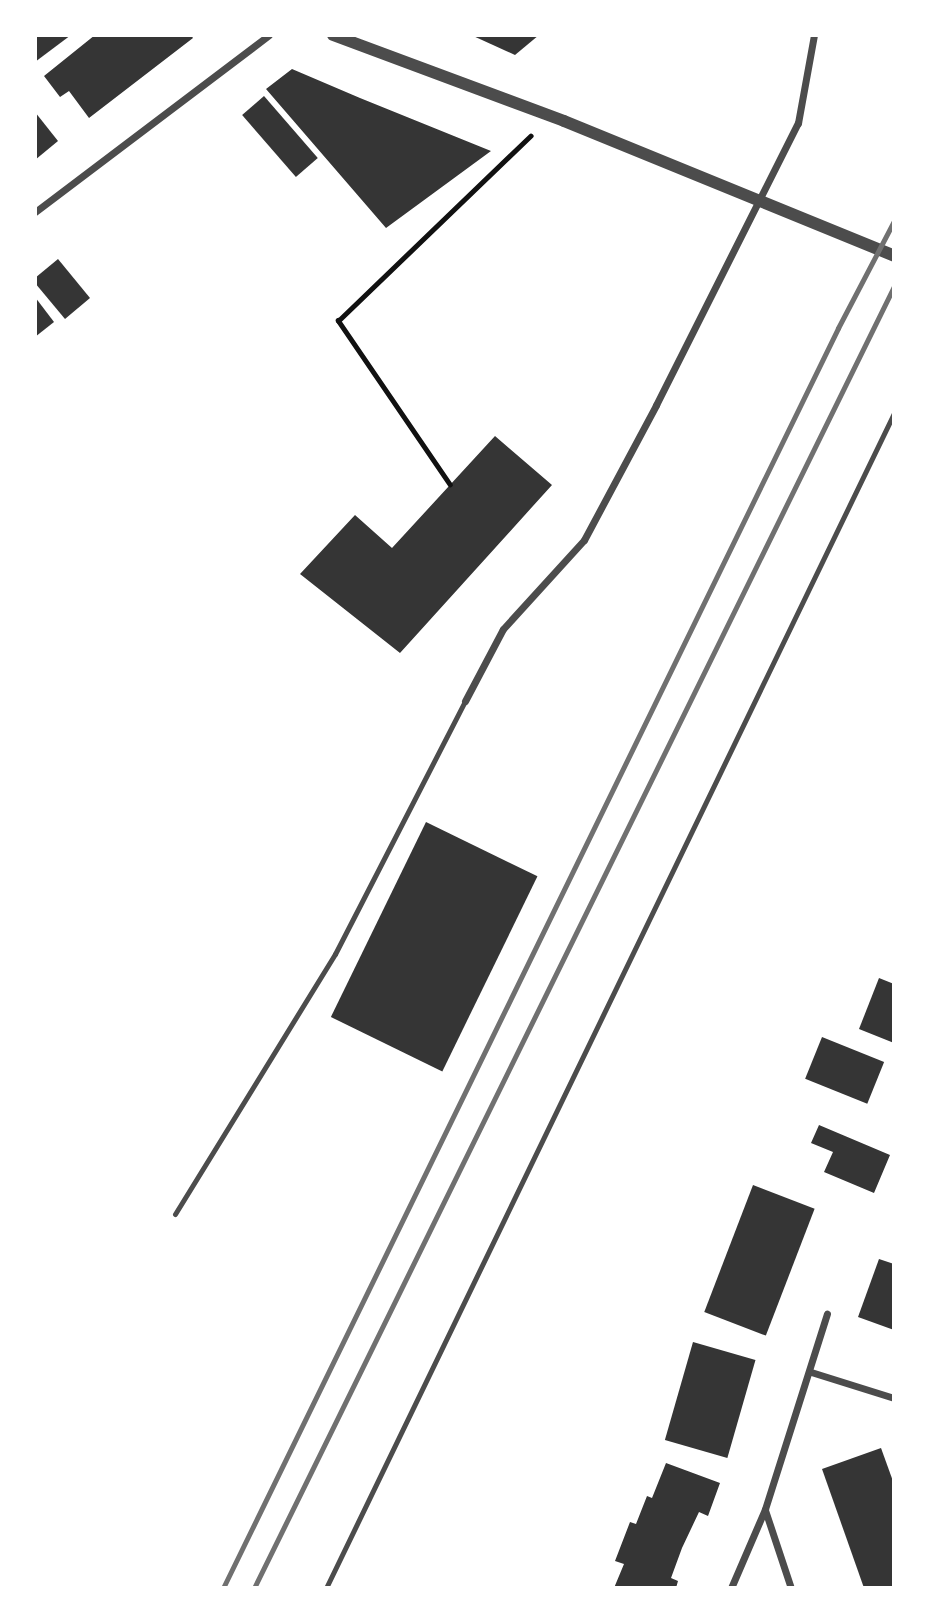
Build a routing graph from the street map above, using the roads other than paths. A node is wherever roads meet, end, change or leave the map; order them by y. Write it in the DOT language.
graph roads {
  1 [pos="269,35"];
  2 [pos="333,35"];
  3 [pos="814,35"];
  4 [pos="35,212"];
  5 [pos="894,256"];
  6 [pos="894,413"];
  7 [pos="465,701"];
  8 [pos="175,1214"];
  9 [pos="827,1314"];
  10 [pos="811,1372"];
  11 [pos="894,1398"];
  12 [pos="765,1509"];
  13 [pos="327,1586"];
  14 [pos="731,1588"];
  15 [pos="791,1588"];
  1 -- 4 [label="street"];
  2 -- 5 [label="street"];
  3 -- 7 [label="street"];
  6 -- 13 [label="lane"];
  7 -- 8 [label="lane"];
  9 -- 10 [label="street"];
  10 -- 11 [label="street"];
  10 -- 12 [label="street"];
  12 -- 14 [label="street"];
  12 -- 15 [label="street"];
}
